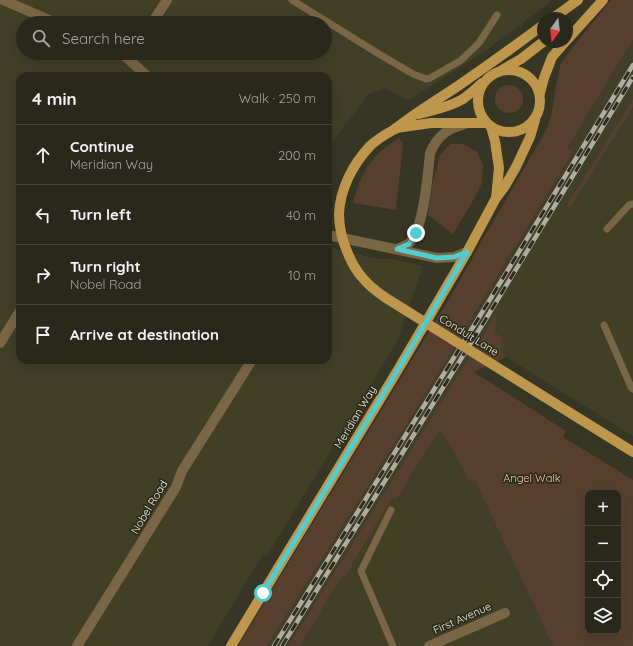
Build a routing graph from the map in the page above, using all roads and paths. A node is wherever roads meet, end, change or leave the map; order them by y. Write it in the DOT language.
graph roads {
  1 [pos="3,0"];
  2 [pos="167,0"];
  3 [pos="292,0"];
  4 [pos="578,0"];
  5 [pos="602,0"];
  6 [pos="18,3"];
  7 [pos="561,12"];
  8 [pos="569,12"];
  9 [pos="497,15"];
  10 [pos="43,16"];
  11 [pos="157,16"];
  12 [pos="317,16"];
  13 [pos="332,25"];
  14 [pos="537,30"];
  15 [pos="573,33"];
  16 [pos="537,46"];
  17 [pos="560,48"];
  18 [pos="131,60"];
  19 [pos="500,71"];
  20 [pos="143,72"];
  21 [pos="485,81"];
  22 [pos="540,93"];
  23 [pos="413,115"];
  24 [pos="535,120"];
  25 [pos="471,122"];
  26 [pos="488,125"];
  27 [pos="395,129"];
  28 [pos="496,198"];
  29 [pos="633,204"];
  30 [pos="608,229"];
  31 [pos="332,236"];
  32 [pos="397,249"];
  33 [pos="467,252"];
  34 [pos="16,317"];
  35 [pos="604,325"];
  36 [pos="0,343"];
  37 [pos="249,364"];
  38 [pos="633,389"];
  39 [pos="633,452"];
  40 [pos="391,510"];
  41 [pos="504,613"];
  42 [pos="77,646"];
  43 [pos="231,646"];
  44 [pos="393,646"];
  45 [pos="429,646"];
  1 -- 6 [label="street"];
  2 -- 11 [label="street"];
  3 -- 12 [label="lane"];
  4 -- 7 [label="main road"];
  4 -- 8 [label="main road"];
  5 -- 15 [label="main road"];
  6 -- 10 [label="street"];
  9 -- 13 [label="lane"];
  14 -- 23 [label="main road"];
  16 -- 19 [label="main road"];
  17 -- 22 [label="main road"];
  18 -- 20 [label="street"];
  19 -- 21 [label="main road"];
  19 -- 22 [label="main road"];
  21 -- 23 [label="main road, Conduit Lane"];
  21 -- 26 [label="main road"];
  22 -- 24 [label="main road"];
  23 -- 27 [label="main road, Conduit Lane"];
  24 -- 26 [label="main road"];
  24 -- 28 [label="main road, Meridian Way"];
  25 -- 26 [label="main road, Conduit Lane"];
  25 -- 27 [label="main road, Conduit Lane"];
  25 -- 32 [label="street"];
  26 -- 28 [label="main road, Meridian Way"];
  27 -- 39 [label="main road, Conduit Lane, bridge"];
  28 -- 33 [label="main road, Meridian Way"];
  29 -- 30 [label="lane"];
  31 -- 32 [label="street"];
  32 -- 33 [label="street"];
  33 -- 43 [label="main road, Meridian Way"];
  34 -- 36 [label="street"];
  35 -- 38 [label="lane"];
  37 -- 42 [label="street, Nobel Road"];
  40 -- 44 [label="lane"];
  41 -- 45 [label="street, First Avenue"];
}
